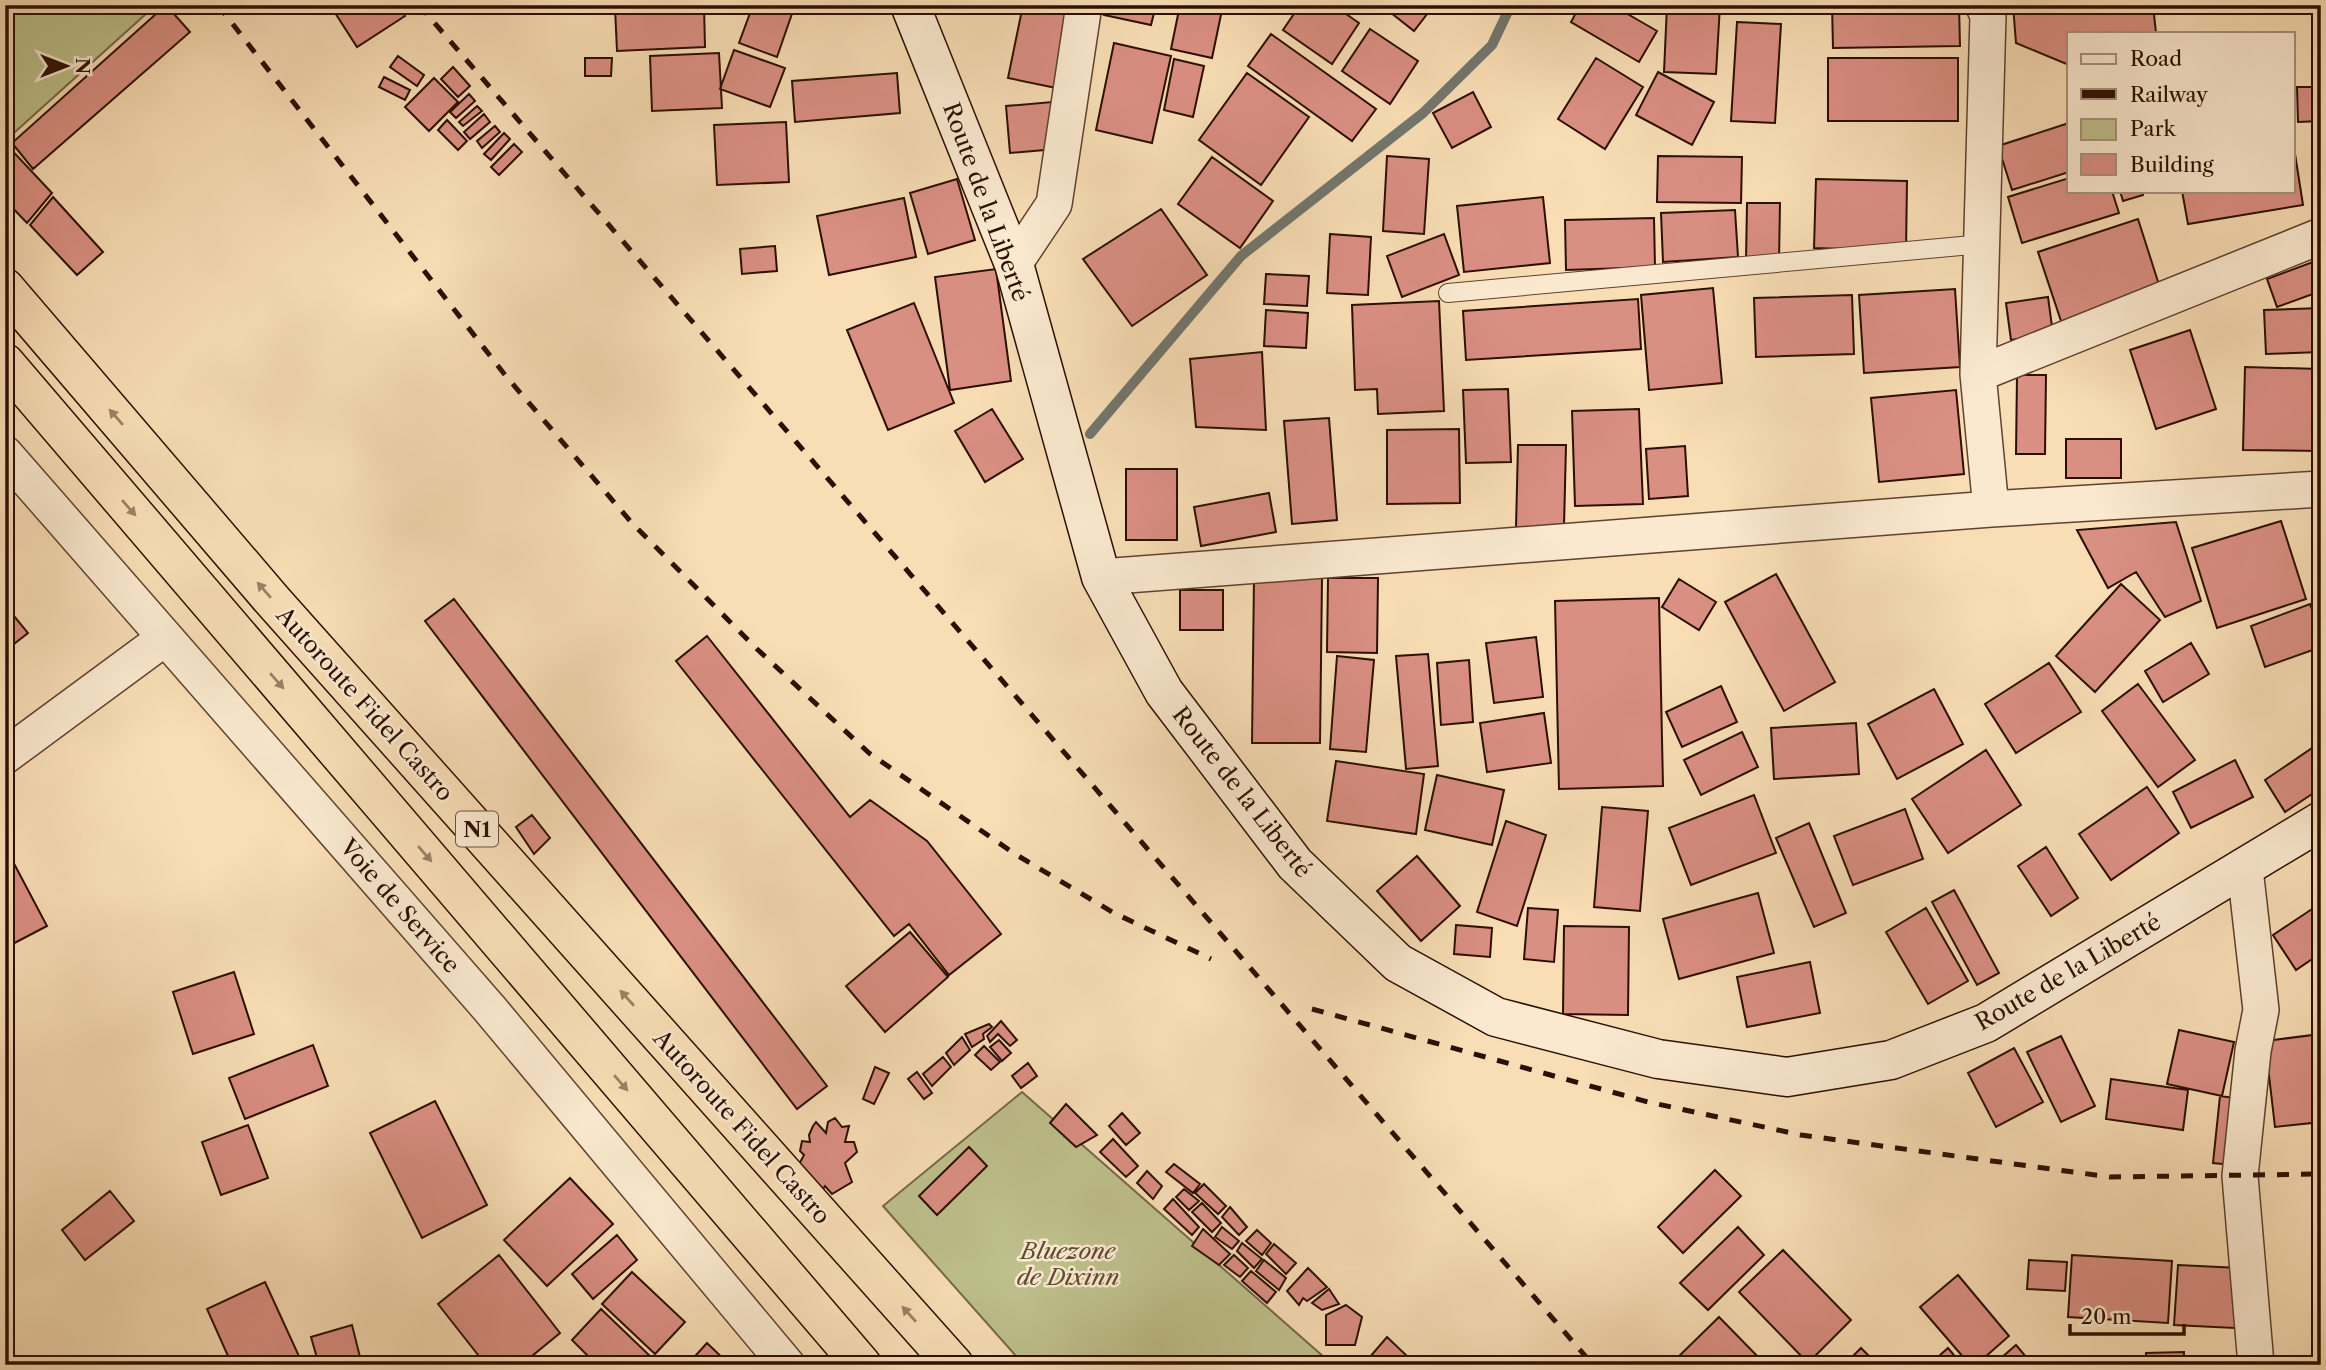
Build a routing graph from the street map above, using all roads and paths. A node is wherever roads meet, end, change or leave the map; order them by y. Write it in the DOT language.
graph roads {
  1 [pos="910,5"];
  2 [pos="1084,5"];
  3 [pos="1983,5"];
  4 [pos="2321,236"];
  5 [pos="1983,244"];
  6 [pos="1014,264"];
  7 [pos="5,288"];
  8 [pos="1448,293"];
  9 [pos="5,363"];
  10 [pos="1978,374"];
  11 [pos="5,454"];
  12 [pos="2321,489"];
  13 [pos="1991,509"];
  14 [pos="1101,577"];
  15 [pos="165,638"];
  16 [pos="5,756"];
  17 [pos="2321,821"];
  18 [pos="2245,869"];
  19 [pos="787,1365"];
  20 [pos="862,1365"];
  21 [pos="954,1365"];
  22 [pos="2256,1365"];
  1 -- 6 [label="main road, Route de la Liberté"];
  2 -- 6 [label="street"];
  3 -- 5 [label="street"];
  4 -- 10 [label="street"];
  5 -- 8 [label="lane"];
  5 -- 10 [label="street"];
  6 -- 14 [label="main road, Route de la Liberté"];
  21 -- 7 [label="highway, Autoroute Fidel Castro / N1, one-way"];
  9 -- 20 [label="highway, N1, one-way"];
  10 -- 13 [label="street"];
  11 -- 15 [label="street, Voie de Service"];
  12 -- 13 [label="street"];
  13 -- 14 [label="street"];
  14 -- 18 [label="main road, Route de la Liberté"];
  15 -- 16 [label="street"];
  15 -- 19 [label="street, Voie de Service"];
  17 -- 18 [label="main road, Route de la Liberté"];
  18 -- 22 [label="street"];
}
